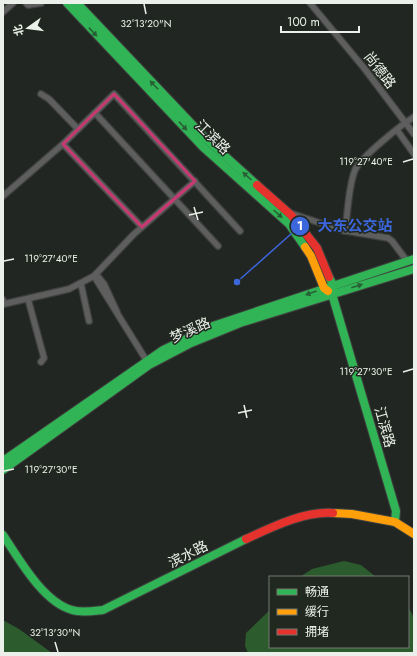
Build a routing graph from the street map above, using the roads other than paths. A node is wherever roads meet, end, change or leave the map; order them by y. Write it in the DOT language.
graph roads {
  1 [pos="13,3"];
  2 [pos="26,3"];
  3 [pos="41,3"];
  4 [pos="67,3"];
  5 [pos="77,3"];
  6 [pos="310,3"];
  7 [pos="3,12"];
  8 [pos="41,94"];
  9 [pos="95,113"];
  10 [pos="414,117"];
  11 [pos="405,122"];
  12 [pos="78,130"];
  13 [pos="396,130"];
  14 [pos="414,134"];
  15 [pos="63,144"];
  16 [pos="414,154"];
  17 [pos="195,181"];
  18 [pos="3,196"];
  19 [pos="175,199"];
  20 [pos="288,213"];
  21 [pos="142,227"];
  22 [pos="240,231"];
  23 [pos="345,231"];
  24 [pos="218,246"];
  25 [pos="411,260"];
  26 [pos="414,269"];
  27 [pos="95,275"];
  28 [pos="81,284"];
  29 [pos="333,285"];
  30 [pos="324,288"];
  31 [pos="332,294"];
  32 [pos="28,299"];
  33 [pos="3,300"];
  34 [pos="89,321"];
  35 [pos="40,362"];
  36 [pos="148,363"];
  37 [pos="3,461"];
  38 [pos="3,470"];
  39 [pos="395,522"];
  40 [pos="414,534"];
  41 [pos="3,535"];
  1 -- 7 [label="street"];
  2 -- 3 [label="street"];
  4 -- 30 [label="main road, 江滨路, one-way"];
  20 -- 5 [label="main road, 江滨路, one-way"];
  6 -- 11 [label="street, 尚德路"];
  8 -- 12 [label="street"];
  9 -- 12 [label="street"];
  9 -- 17 [label="street"];
  9 -- 19 [label="street"];
  10 -- 11 [label="street"];
  11 -- 13 [label="street"];
  11 -- 14 [label="street, 尚德路"];
  12 -- 15 [label="street"];
  13 -- 16 [label="street"];
  13 -- 23 [label="street"];
  15 -- 18 [label="street"];
  15 -- 21 [label="street"];
  17 -- 19 [label="street"];
  17 -- 22 [label="street"];
  19 -- 21 [label="street"];
  19 -- 24 [label="street"];
  20 -- 23 [label="street"];
  20 -- 29 [label="main road, 江滨路"];
  21 -- 27 [label="street"];
  23 -- 25 [label="street"];
  25 -- 29 [label="main road, 梦溪路"];
  31 -- 26 [label="main road, 梦溪路, one-way"];
  27 -- 28 [label="street"];
  27 -- 36 [label="street"];
  28 -- 32 [label="street"];
  28 -- 34 [label="street"];
  29 -- 30 [label="main road, 梦溪路"];
  29 -- 31 [label="main road, 江滨路"];
  30 -- 31 [label="main road"];
  30 -- 36 [label="main road, 梦溪路, one-way"];
  31 -- 36 [label="main road, 梦溪路"];
  31 -- 39 [label="main road, 江滨路"];
  32 -- 33 [label="street"];
  32 -- 35 [label="street"];
  36 -- 37 [label="main road, 梦溪路"];
  36 -- 38 [label="main road, 梦溪路"];
  39 -- 40 [label="main road, 滨水路"];
  39 -- 41 [label="main road, 滨水路"];
}
